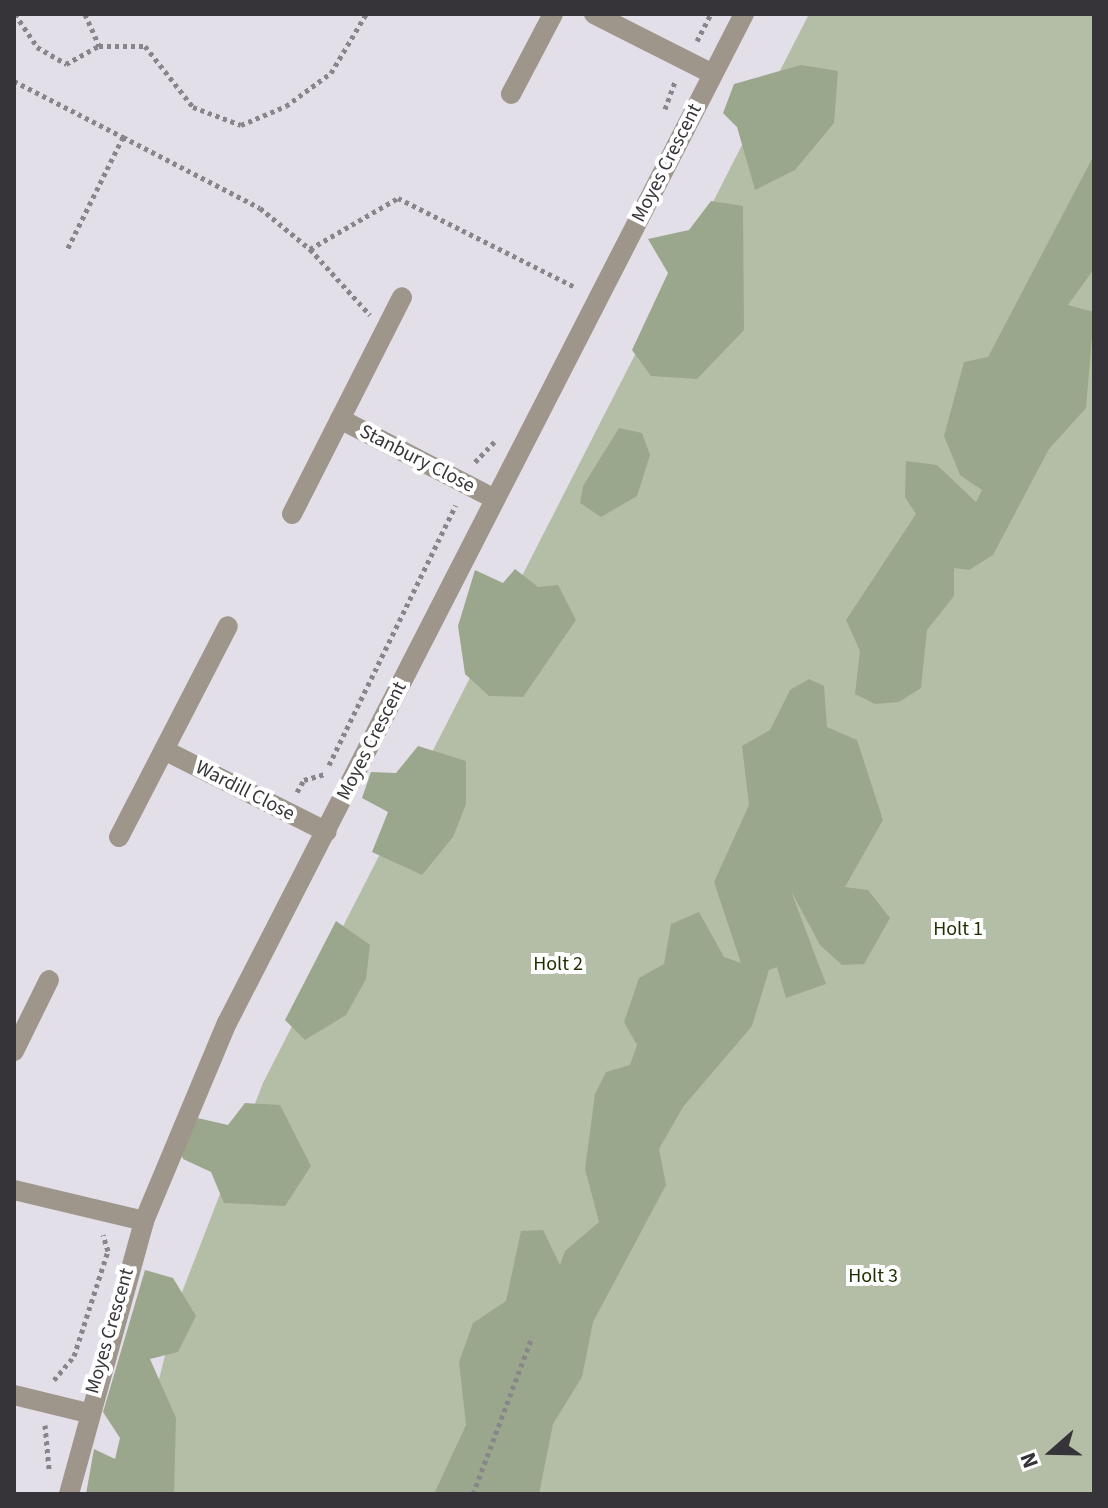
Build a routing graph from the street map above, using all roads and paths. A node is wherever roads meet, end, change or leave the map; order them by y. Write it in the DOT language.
graph roads {
  1 [pos="15,14"];
  2 [pos="85,14"];
  3 [pos="366,14"];
  4 [pos="553,14"];
  5 [pos="594,14"];
  6 [pos="711,14"];
  7 [pos="744,14"];
  8 [pos="681,45"];
  9 [pos="99,46"];
  10 [pos="713,74"];
  11 [pos="14,81"];
  12 [pos="511,94"];
  13 [pos="123,137"];
  14 [pos="310,249"];
  15 [pos="67,250"];
  16 [pos="578,289"];
  17 [pos="402,297"];
  18 [pos="390,322"];
  19 [pos="340,419"];
  20 [pos="456,479"];
  21 [pos="495,499"];
  22 [pos="292,514"];
  23 [pos="228,626"];
  24 [pos="164,750"];
  25 [pos="304,780"];
  26 [pos="327,832"];
  27 [pos="119,837"];
  28 [pos="49,980"];
  29 [pos="14,1051"];
  30 [pos="14,1190"];
  31 [pos="106,1211"];
  32 [pos="144,1221"];
  33 [pos="532,1337"];
  34 [pos="14,1395"];
  35 [pos="49,1403"];
  36 [pos="88,1413"];
  37 [pos="48,1482"];
  38 [pos="69,1494"];
  39 [pos="473,1494"];
  1 -- 9 [label="path"];
  2 -- 9 [label="path"];
  3 -- 9 [label="path"];
  4 -- 12 [label="street"];
  5 -- 10 [label="street"];
  6 -- 8 [label="path"];
  7 -- 10 [label="street, Moyes Crescent"];
  10 -- 21 [label="street, Moyes Crescent"];
  11 -- 13 [label="path"];
  13 -- 14 [label="path"];
  13 -- 15 [label="path"];
  14 -- 16 [label="path"];
  14 -- 18 [label="path"];
  17 -- 18 [label="street, Stanbury Close"];
  18 -- 19 [label="street, Stanbury Close"];
  19 -- 20 [label="street, Stanbury Close"];
  19 -- 22 [label="street, Stanbury Close"];
  20 -- 21 [label="street, Stanbury Close"];
  20 -- 25 [label="path"];
  21 -- 26 [label="street, Moyes Crescent"];
  23 -- 24 [label="street"];
  24 -- 26 [label="street, Wardill Close"];
  24 -- 27 [label="street"];
  26 -- 32 [label="street, Moyes Crescent"];
  28 -- 29 [label="street"];
  30 -- 31 [label="street"];
  31 -- 32 [label="street"];
  31 -- 35 [label="path"];
  32 -- 36 [label="street, Moyes Crescent"];
  33 -- 39 [label="path"];
  34 -- 35 [label="street"];
  35 -- 36 [label="street"];
  35 -- 37 [label="path"];
  36 -- 38 [label="street, Moyes Crescent"];
}
